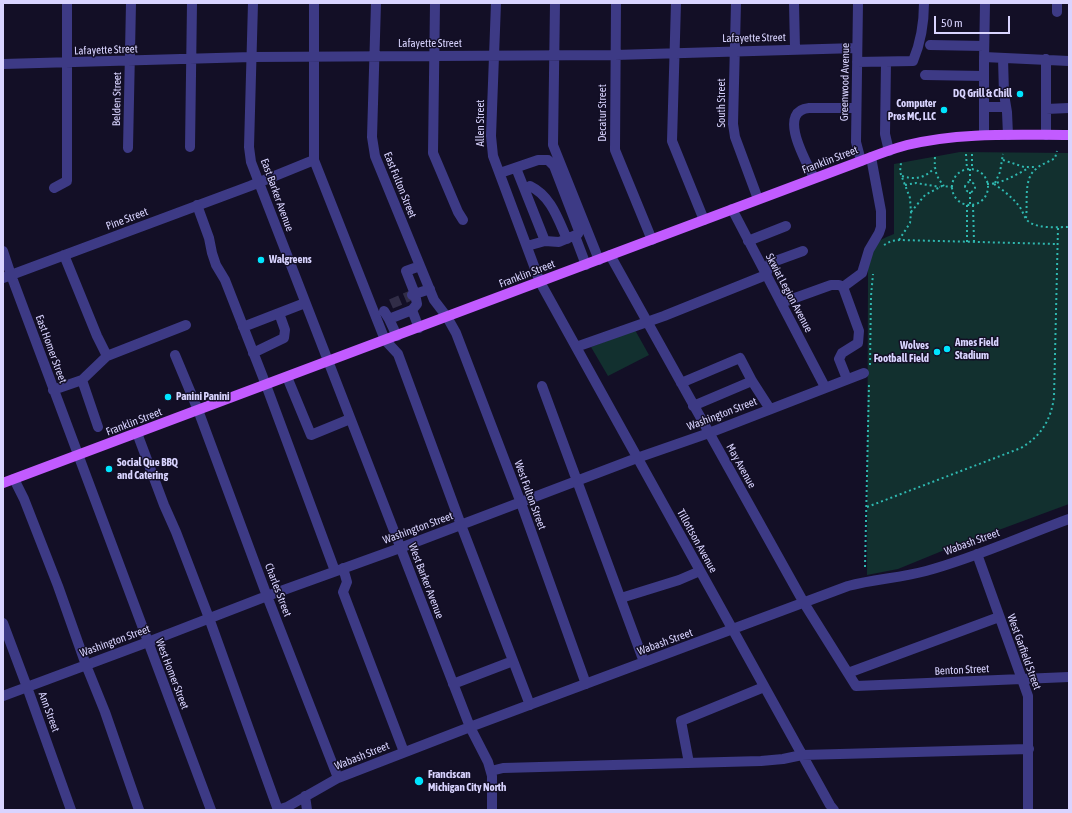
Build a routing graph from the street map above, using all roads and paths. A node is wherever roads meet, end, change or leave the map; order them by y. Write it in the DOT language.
graph roads {
  1 [pos="67,3"];
  2 [pos="131,3"];
  3 [pos="192,3"];
  4 [pos="252,3"];
  5 [pos="314,3"];
  6 [pos="376,3"];
  7 [pos="435,3"];
  8 [pos="496,3"];
  9 [pos="555,3"];
  10 [pos="616,3"];
  11 [pos="676,3"];
  12 [pos="736,3"];
  13 [pos="794,3"];
  14 [pos="858,3"];
  15 [pos="924,3"];
  16 [pos="985,3"];
  17 [pos="930,45"];
  18 [pos="984,46"];
  19 [pos="857,48"];
  20 [pos="795,49"];
  21 [pos="735,51"];
  22 [pos="675,53"];
  23 [pos="555,55"];
  24 [pos="615,55"];
  25 [pos="314,56"];
  26 [pos="434,56"];
  27 [pos="494,56"];
  28 [pos="252,57"];
  29 [pos="375,57"];
  30 [pos="984,57"];
  31 [pos="1003,58"];
  32 [pos="191,59"];
  33 [pos="1046,59"];
  34 [pos="130,61"];
  35 [pos="1069,61"];
  36 [pos="857,62"];
  37 [pos="886,62"];
  38 [pos="67,63"];
  39 [pos="3,64"];
  40 [pos="925,75"];
  41 [pos="984,76"];
  42 [pos="1006,106"];
  43 [pos="984,107"];
  44 [pos="856,108"];
  45 [pos="1069,108"];
  46 [pos="1046,109"];
  47 [pos="984,135"];
  48 [pos="1008,135"];
  49 [pos="1046,135"];
  50 [pos="1069,135"];
  51 [pos="190,147"];
  52 [pos="128,148"];
  53 [pos="889,151"];
  54 [pos="1057,151"];
  55 [pos="966,154"];
  56 [pos="972,154"];
  57 [pos="1003,154"];
  58 [pos="935,157"];
  59 [pos="866,159"];
  60 [pos="314,160"];
  61 [pos="1003,160"];
  62 [pos="901,163"];
  63 [pos="519,167"];
  64 [pos="1039,167"];
  65 [pos="934,168"];
  66 [pos="1029,168"];
  67 [pos="970,169"];
  68 [pos="500,173"];
  69 [pos="902,176"];
  70 [pos="814,178"];
  71 [pos="259,182"];
  72 [pos="970,182"];
  73 [pos="987,184"];
  74 [pos="994,184"];
  75 [pos="905,185"];
  76 [pos="530,186"];
  77 [pos="944,186"];
  78 [pos="940,187"];
  79 [pos="952,187"];
  80 [pos="54,188"];
  81 [pos="970,192"];
  82 [pos="758,200"];
  83 [pos="197,205"];
  84 [pos="968,205"];
  85 [pos="973,205"];
  86 [pos="732,210"];
  87 [pos="911,213"];
  88 [pos="1026,218"];
  89 [pos="463,220"];
  90 [pos="704,220"];
  91 [pos="786,226"];
  92 [pos="1058,227"];
  93 [pos="1069,227"];
  94 [pos="544,238"];
  95 [pos="571,238"];
  96 [pos="652,240"];
  97 [pos="748,241"];
  98 [pos="966,242"];
  99 [pos="974,242"];
  100 [pos="1058,244"];
  101 [pos="527,246"];
  102 [pos="3,250"];
  103 [pos="802,251"];
  104 [pos="64,255"];
  105 [pos="610,256"];
  106 [pos="599,260"];
  107 [pos="586,265"];
  108 [pos="420,266"];
  109 [pos="766,275"];
  110 [pos="7,277"];
  111 [pos="540,282"];
  112 [pos="843,287"];
  113 [pos="430,289"];
  114 [pos="413,295"];
  115 [pos="305,303"];
  116 [pos="781,303"];
  117 [pos="412,310"];
  118 [pos="385,312"];
  119 [pos="279,313"];
  120 [pos="447,317"];
  121 [pos="646,321"];
  122 [pos="186,325"];
  123 [pos="243,327"];
  124 [pos="419,328"];
  125 [pos="396,336"];
  126 [pos="385,340"];
  127 [pos="576,347"];
  128 [pos="253,353"];
  129 [pos="175,355"];
  130 [pos="108,356"];
  131 [pos="328,362"];
  132 [pos="864,373"];
  133 [pos="287,377"];
  134 [pos="847,379"];
  135 [pos="82,380"];
  136 [pos="752,381"];
  137 [pos="681,383"];
  138 [pos="266,385"];
  139 [pos="542,386"];
  140 [pos="825,387"];
  141 [pos="54,390"];
  142 [pos="694,406"];
  143 [pos="770,409"];
  144 [pos="198,410"];
  145 [pos="350,420"];
  146 [pos="98,427"];
  147 [pos="137,433"];
  148 [pos="708,433"];
  149 [pos="78,456"];
  150 [pos="637,458"];
  151 [pos="14,479"];
  152 [pos="577,481"];
  153 [pos="3,483"];
  154 [pos="521,503"];
  155 [pos="1069,519"];
  156 [pos="461,525"];
  157 [pos="400,548"];
  158 [pos="977,554"];
  159 [pos="865,567"];
  160 [pos="339,570"];
  161 [pos="700,571"];
  162 [pos="267,596"];
  163 [pos="621,598"];
  164 [pos="804,603"];
  165 [pos="999,617"];
  166 [pos="209,618"];
  167 [pos="3,623"];
  168 [pos="732,630"];
  169 [pos="148,642"];
  170 [pos="513,661"];
  171 [pos="644,662"];
  172 [pos="86,665"];
  173 [pos="848,673"];
  174 [pos="1069,677"];
  175 [pos="1023,680"];
  176 [pos="453,684"];
  177 [pos="586,684"];
  178 [pos="856,686"];
  179 [pos="27,687"];
  180 [pos="764,687"];
  181 [pos="3,696"];
  182 [pos="530,705"];
  183 [pos="470,727"];
  184 [pos="1029,749"];
  185 [pos="404,752"];
  186 [pos="802,755"];
  187 [pos="689,763"];
  188 [pos="490,771"];
  189 [pos="338,778"];
  190 [pos="305,796"];
  191 [pos="71,810"];
  192 [pos="139,810"];
  193 [pos="211,810"];
  194 [pos="278,810"];
  195 [pos="306,810"];
  196 [pos="492,810"];
  197 [pos="834,810"];
  198 [pos="1028,810"];
  1 -- 38 [label="street"];
  2 -- 34 [label="street, Belden Street"];
  3 -- 32 [label="street"];
  4 -- 28 [label="street, East Barker Avenue"];
  5 -- 25 [label="street"];
  6 -- 29 [label="street, East Fulton Street"];
  7 -- 26 [label="street"];
  8 -- 27 [label="street, Allen Street"];
  9 -- 23 [label="street"];
  10 -- 24 [label="street, Decatur Street"];
  11 -- 22 [label="street"];
  12 -- 21 [label="street, South Street"];
  13 -- 20 [label="street"];
  14 -- 19 [label="street, Greenwood Avenue"];
  15 -- 37 [label="street"];
  16 -- 18 [label="street"];
  17 -- 18 [label="street"];
  18 -- 30 [label="street"];
  19 -- 20 [label="street, Lafayette Street"];
  19 -- 36 [label="street, Greenwood Avenue"];
  20 -- 21 [label="street, Lafayette Street"];
  21 -- 22 [label="street, Lafayette Street"];
  21 -- 82 [label="street, South Street"];
  22 -- 24 [label="street, Lafayette Street"];
  22 -- 90 [label="street"];
  23 -- 24 [label="street, Lafayette Street"];
  23 -- 27 [label="street, Lafayette Street"];
  23 -- 106 [label="street"];
  24 -- 96 [label="street, Decatur Street"];
  25 -- 28 [label="street, Lafayette Street"];
  25 -- 29 [label="street, Lafayette Street"];
  25 -- 60 [label="street"];
  26 -- 27 [label="street, Lafayette Street"];
  26 -- 29 [label="street, Lafayette Street"];
  26 -- 89 [label="street"];
  27 -- 68 [label="street, Allen Street"];
  28 -- 32 [label="street, Lafayette Street"];
  28 -- 71 [label="street, East Barker Avenue"];
  29 -- 108 [label="street, East Fulton Street"];
  30 -- 31 [label="street"];
  30 -- 41 [label="street"];
  31 -- 33 [label="street"];
  31 -- 42 [label="street"];
  32 -- 34 [label="street, Lafayette Street"];
  32 -- 51 [label="street"];
  33 -- 35 [label="street"];
  33 -- 46 [label="street"];
  34 -- 38 [label="street, Lafayette Street"];
  34 -- 52 [label="street, Belden Street"];
  36 -- 37 [label="street"];
  36 -- 44 [label="street, Greenwood Avenue"];
  37 -- 53 [label="street"];
  38 -- 39 [label="street, Lafayette Street"];
  38 -- 80 [label="street"];
  40 -- 41 [label="street"];
  41 -- 43 [label="street"];
  42 -- 43 [label="street"];
  42 -- 48 [label="street"];
  43 -- 47 [label="street"];
  44 -- 59 [label="street, Greenwood Avenue"];
  44 -- 70 [label="street"];
  45 -- 46 [label="street"];
  46 -- 49 [label="street"];
  47 -- 48 [label="main road, Franklin Street"];
  47 -- 53 [label="main road, Franklin Street"];
  48 -- 49 [label="main road, Franklin Street"];
  49 -- 50 [label="main road, Franklin Street"];
  53 -- 59 [label="main road, Franklin Street"];
  54 -- 64 [label="path"];
  55 -- 67 [label="path"];
  56 -- 67 [label="path"];
  57 -- 61 [label="path"];
  58 -- 65 [label="path"];
  59 -- 70 [label="main road, Franklin Street"];
  59 -- 112 [label="street, Greenwood Avenue"];
  60 -- 71 [label="street, Pine Street"];
  60 -- 118 [label="street"];
  61 -- 66 [label="path"];
  61 -- 74 [label="path"];
  62 -- 69 [label="path"];
  63 -- 68 [label="street"];
  63 -- 76 [label="street"];
  63 -- 94 [label="street"];
  63 -- 95 [label="street"];
  64 -- 66 [label="path"];
  64 -- 88 [label="path"];
  65 -- 69 [label="path"];
  65 -- 77 [label="path"];
  66 -- 74 [label="path"];
  67 -- 72 [label="path"];
  67 -- 73 [label="path"];
  67 -- 79 [label="path"];
  68 -- 101 [label="street, Allen Street"];
  69 -- 75 [label="path"];
  70 -- 82 [label="main road, Franklin Street"];
  71 -- 83 [label="street, Pine Street"];
  71 -- 115 [label="street, East Barker Avenue"];
  72 -- 81 [label="path"];
  72 -- 81 [label="path"];
  73 -- 74 [label="path"];
  73 -- 85 [label="path"];
  74 -- 88 [label="path"];
  75 -- 78 [label="path"];
  75 -- 87 [label="path"];
  76 -- 94 [label="street"];
  76 -- 95 [label="street"];
  77 -- 78 [label="path"];
  77 -- 79 [label="path"];
  78 -- 87 [label="path"];
  79 -- 84 [label="path"];
  81 -- 84 [label="path"];
  82 -- 86 [label="main road, Franklin Street"];
  83 -- 104 [label="street, Pine Street"];
  83 -- 123 [label="street"];
  84 -- 85 [label="path"];
  84 -- 98 [label="path"];
  85 -- 99 [label="path"];
  86 -- 90 [label="main road, Franklin Street"];
  86 -- 97 [label="street, Skwiat Legion Avenue"];
  87 -- 98 [label="path"];
  88 -- 92 [label="path"];
  90 -- 96 [label="main road, Franklin Street"];
  91 -- 97 [label="street"];
  92 -- 93 [label="path"];
  92 -- 100 [label="path"];
  94 -- 95 [label="street"];
  94 -- 101 [label="street"];
  95 -- 107 [label="street"];
  96 -- 105 [label="main road, Franklin Street"];
  97 -- 109 [label="street, Skwiat Legion Avenue"];
  98 -- 99 [label="path"];
  99 -- 100 [label="path"];
  100 -- 159 [label="path"];
  101 -- 111 [label="street, Allen Street"];
  102 -- 110 [label="street, East Homer Street"];
  103 -- 109 [label="street"];
  104 -- 110 [label="street, Pine Street"];
  104 -- 130 [label="street"];
  105 -- 106 [label="main road, Franklin Street"];
  105 -- 121 [label="street, May Avenue"];
  106 -- 107 [label="main road, Franklin Street"];
  107 -- 111 [label="main road, Franklin Street"];
  108 -- 113 [label="street, East Fulton Street"];
  108 -- 114 [label="street"];
  109 -- 116 [label="street, Skwiat Legion Avenue"];
  109 -- 121 [label="street"];
  110 -- 141 [label="street, East Homer Street"];
  111 -- 120 [label="main road, Franklin Street"];
  111 -- 127 [label="street, Tillottson Avenue"];
  112 -- 116 [label="street"];
  112 -- 134 [label="street"];
  113 -- 114 [label="street"];
  113 -- 120 [label="street, East Fulton Street"];
  114 -- 117 [label="street"];
  115 -- 119 [label="street"];
  115 -- 131 [label="street, East Barker Avenue"];
  116 -- 140 [label="street, Skwiat Legion Avenue"];
  117 -- 118 [label="street"];
  117 -- 124 [label="street"];
  118 -- 125 [label="street"];
  118 -- 126 [label="street"];
  119 -- 123 [label="street"];
  119 -- 128 [label="street"];
  120 -- 124 [label="main road, Franklin Street"];
  120 -- 154 [label="street, West Fulton Street"];
  121 -- 127 [label="street"];
  121 -- 137 [label="street, May Avenue"];
  122 -- 130 [label="street"];
  123 -- 128 [label="street"];
  124 -- 125 [label="main road, Franklin Street"];
  125 -- 126 [label="main road, Franklin Street"];
  126 -- 131 [label="main road, Franklin Street"];
  126 -- 156 [label="street"];
  127 -- 150 [label="street, Tillottson Avenue"];
  128 -- 138 [label="street"];
  129 -- 144 [label="street, Charles Street"];
  130 -- 135 [label="street"];
  131 -- 133 [label="main road, Franklin Street"];
  131 -- 145 [label="street, West Barker Avenue"];
  132 -- 134 [label="street, Washington Street"];
  133 -- 138 [label="main road, Franklin Street"];
  133 -- 145 [label="street"];
  134 -- 140 [label="street, Washington Street"];
  135 -- 141 [label="street"];
  135 -- 146 [label="street"];
  136 -- 137 [label="street"];
  136 -- 142 [label="street"];
  136 -- 143 [label="street"];
  137 -- 142 [label="street, May Avenue"];
  138 -- 144 [label="main road, Franklin Street"];
  138 -- 160 [label="street"];
  139 -- 152 [label="street"];
  140 -- 143 [label="street, Washington Street"];
  141 -- 149 [label="street, East Homer Street"];
  142 -- 148 [label="street, May Avenue"];
  143 -- 148 [label="street, Washington Street"];
  144 -- 147 [label="main road, Franklin Street"];
  144 -- 162 [label="street, Charles Street"];
  145 -- 157 [label="street, West Barker Avenue"];
  147 -- 149 [label="main road, Franklin Street"];
  147 -- 166 [label="street"];
  148 -- 150 [label="street, Washington Street"];
  148 -- 164 [label="street, May Avenue"];
  149 -- 151 [label="main road, Franklin Street"];
  149 -- 169 [label="street, West Homer Street"];
  150 -- 152 [label="street, Washington Street"];
  150 -- 161 [label="street, Tillottson Avenue"];
  151 -- 153 [label="main road, Franklin Street"];
  151 -- 172 [label="street"];
  152 -- 154 [label="street, Washington Street"];
  152 -- 163 [label="street"];
  154 -- 156 [label="street, Washington Street"];
  154 -- 177 [label="street, West Fulton Street"];
  155 -- 158 [label="street, Wabash Street"];
  156 -- 157 [label="street, Washington Street"];
  156 -- 170 [label="street"];
  157 -- 160 [label="street, Washington Street"];
  157 -- 176 [label="street, West Barker Avenue"];
  158 -- 164 [label="street, Wabash Street"];
  158 -- 165 [label="street, West Garfield Street"];
  160 -- 162 [label="street, Washington Street"];
  160 -- 185 [label="street"];
  161 -- 163 [label="street"];
  161 -- 168 [label="street, Tillottson Avenue"];
  162 -- 166 [label="street, Washington Street"];
  162 -- 189 [label="street, Charles Street"];
  163 -- 171 [label="street"];
  164 -- 168 [label="street, Wabash Street"];
  164 -- 173 [label="street, May Avenue"];
  165 -- 173 [label="street"];
  165 -- 175 [label="street, West Garfield Street"];
  166 -- 169 [label="street, Washington Street"];
  166 -- 194 [label="street"];
  167 -- 179 [label="street, Ann Street"];
  168 -- 171 [label="street, Wabash Street"];
  168 -- 180 [label="street, Tillottson Avenue"];
  169 -- 172 [label="street, Washington Street"];
  169 -- 193 [label="street, West Homer Street"];
  170 -- 176 [label="street"];
  170 -- 182 [label="street"];
  171 -- 177 [label="street, Wabash Street"];
  172 -- 179 [label="street, Washington Street"];
  172 -- 192 [label="street"];
  173 -- 178 [label="street, May Avenue"];
  174 -- 175 [label="street, Benton Street"];
  175 -- 178 [label="street, Benton Street"];
  175 -- 184 [label="street, West Garfield Street"];
  176 -- 183 [label="street, West Barker Avenue"];
  177 -- 182 [label="street, Wabash Street"];
  179 -- 181 [label="street, Washington Street"];
  179 -- 191 [label="street, Ann Street"];
  180 -- 186 [label="street, Tillottson Avenue"];
  180 -- 187 [label="street"];
  182 -- 183 [label="street, Wabash Street"];
  183 -- 185 [label="street, Wabash Street"];
  183 -- 188 [label="street, West Barker Avenue"];
  184 -- 186 [label="street"];
  184 -- 198 [label="street, West Garfield Street"];
  185 -- 189 [label="street, Wabash Street"];
  186 -- 187 [label="street"];
  186 -- 197 [label="street, Tillottson Avenue"];
  187 -- 188 [label="street"];
  188 -- 196 [label="street, West Barker Avenue"];
  189 -- 190 [label="street, Wabash Street"];
  190 -- 194 [label="street, Wabash Street"];
  190 -- 195 [label="street"];
}
